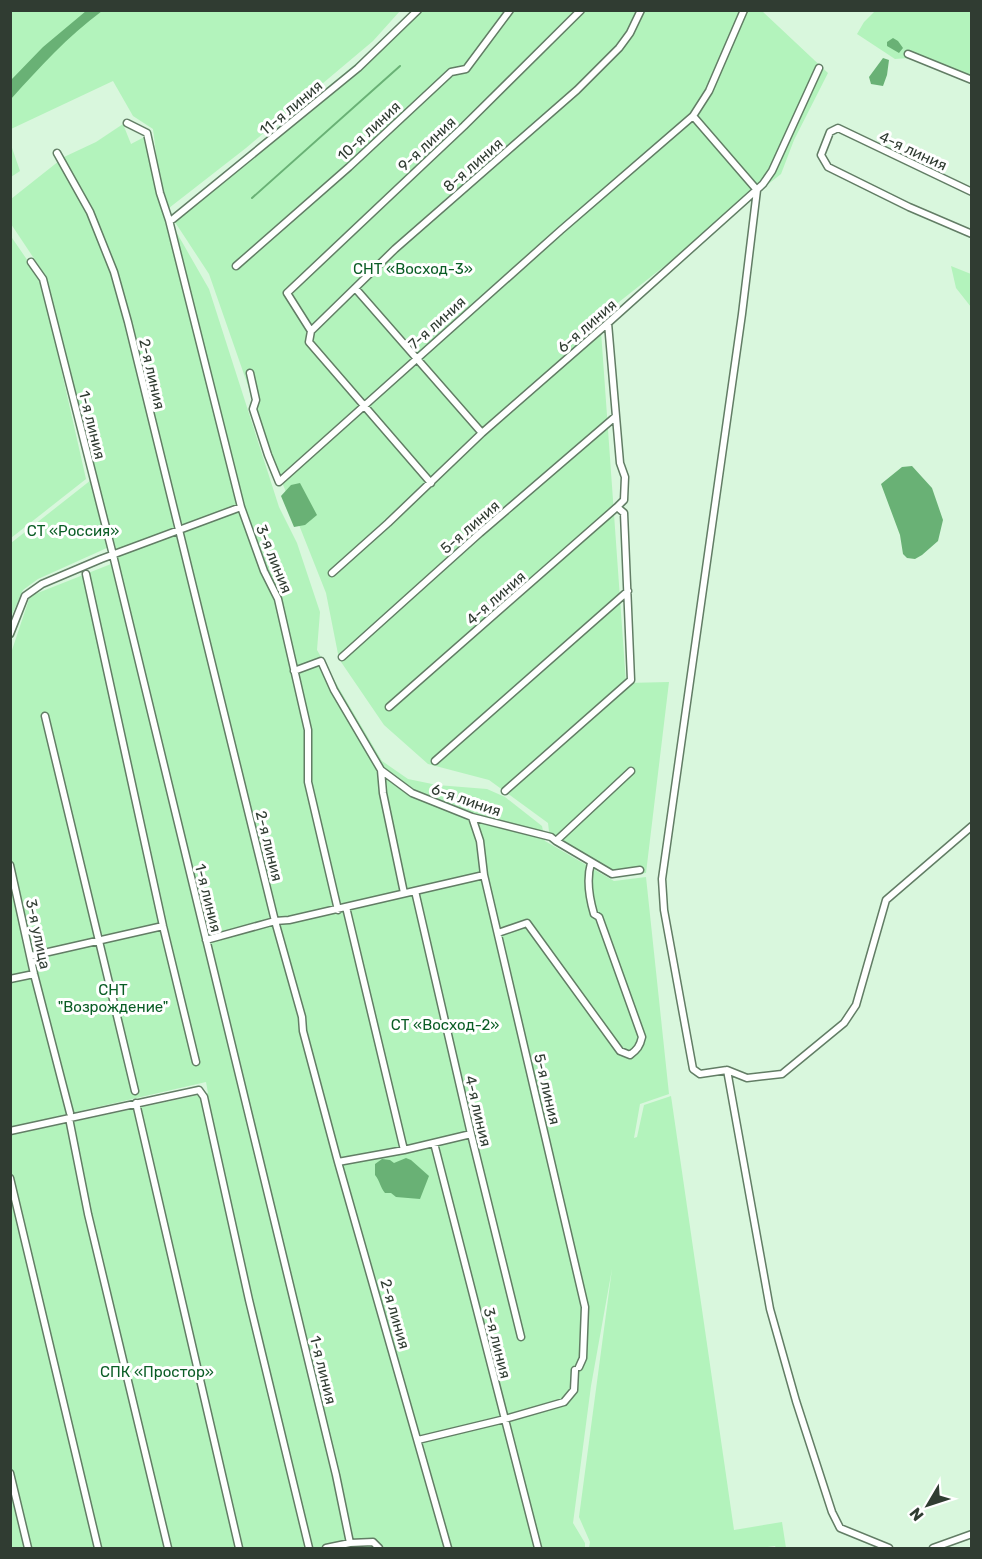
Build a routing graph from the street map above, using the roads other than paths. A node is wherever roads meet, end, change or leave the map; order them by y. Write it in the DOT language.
graph roads {
  1 [pos="418,10"];
  2 [pos="510,10"];
  3 [pos="581,10"];
  4 [pos="640,10"];
  5 [pos="744,10"];
  6 [pos="908,54"];
  7 [pos="819,68"];
  8 [pos="972,80"];
  9 [pos="693,116"];
  10 [pos="127,123"];
  11 [pos="57,153"];
  12 [pos="757,190"];
  13 [pos="972,192"];
  14 [pos="171,220"];
  15 [pos="972,234"];
  16 [pos="31,262"];
  17 [pos="236,266"];
  18 [pos="355,288"];
  19 [pos="608,323"];
  20 [pos="311,332"];
  21 [pos="416,359"];
  22 [pos="250,373"];
  23 [pos="363,405"];
  24 [pos="615,417"];
  25 [pos="482,433"];
  26 [pos="431,483"];
  27 [pos="242,507"];
  28 [pos="617,507"];
  29 [pos="179,530"];
  30 [pos="113,555"];
  31 [pos="332,573"];
  32 [pos="86,574"];
  33 [pos="628,591"];
  34 [pos="10,634"];
  35 [pos="342,657"];
  36 [pos="294,671"];
  37 [pos="389,707"];
  38 [pos="45,716"];
  39 [pos="435,761"];
  40 [pos="381,770"];
  41 [pos="631,771"];
  42 [pos="505,791"];
  43 [pos="472,817"];
  44 [pos="972,826"];
  45 [pos="554,839"];
  46 [pos="591,863"];
  47 [pos="10,865"];
  48 [pos="640,870"];
  49 [pos="484,875"];
  50 [pos="416,891"];
  51 [pos="404,893"];
  52 [pos="346,907"];
  53 [pos="338,909"];
  54 [pos="275,921"];
  55 [pos="163,926"];
  56 [pos="498,933"];
  57 [pos="206,939"];
  58 [pos="98,941"];
  59 [pos="31,956"];
  60 [pos="34,974"];
  61 [pos="10,979"];
  62 [pos="196,1062"];
  63 [pos="727,1070"];
  64 [pos="135,1091"];
  65 [pos="136,1103"];
  66 [pos="69,1115"];
  67 [pos="10,1131"];
  68 [pos="471,1134"];
  69 [pos="434,1143"];
  70 [pos="404,1150"];
  71 [pos="338,1162"];
  72 [pos="10,1178"];
  73 [pos="521,1337"];
  74 [pos="504,1419"];
  75 [pos="418,1440"];
  76 [pos="10,1473"];
  77 [pos="972,1534"];
  78 [pos="350,1543"];
  79 [pos="28,1548"];
  80 [pos="98,1548"];
  81 [pos="168,1548"];
  82 [pos="239,1548"];
  83 [pos="309,1548"];
  84 [pos="326,1548"];
  85 [pos="379,1548"];
  86 [pos="448,1548"];
  87 [pos="537,1548"];
  88 [pos="889,1548"];
  89 [pos="933,1548"];
  1 -- 14 [label="street, 11-я линия"];
  2 -- 17 [label="street, 10-я линия"];
  3 -- 20 [label="street, 9-я линия"];
  4 -- 18 [label="street, 8-я линия"];
  5 -- 9 [label="street, 7-я линия"];
  6 -- 8 [label="street"];
  7 -- 12 [label="street, 6-я линия"];
  9 -- 12 [label="street"];
  9 -- 21 [label="street, 7-я линия"];
  10 -- 14 [label="street, 3-я линия"];
  11 -- 29 [label="street, 2-я линия"];
  12 -- 19 [label="street, 6-я линия"];
  12 -- 63 [label="street"];
  13 -- 15 [label="street, 4-я линия"];
  14 -- 27 [label="street, 3-я линия"];
  16 -- 30 [label="street, 1-я линия"];
  18 -- 20 [label="street, 8-я линия"];
  18 -- 21 [label="street"];
  19 -- 24 [label="street"];
  19 -- 25 [label="street, 6-я линия"];
  20 -- 23 [label="street"];
  21 -- 23 [label="street, 7-я линия"];
  21 -- 25 [label="street"];
  22 -- 23 [label="street, 7-я линия"];
  23 -- 26 [label="street"];
  24 -- 28 [label="street"];
  24 -- 35 [label="street, 5-я линия"];
  25 -- 26 [label="street, 6-я линия"];
  26 -- 31 [label="street, 6-я линия"];
  27 -- 29 [label="street"];
  27 -- 36 [label="street, 3-я линия"];
  28 -- 33 [label="street"];
  28 -- 37 [label="street, 4-я линия"];
  29 -- 30 [label="street"];
  29 -- 54 [label="street, 2-я линия"];
  30 -- 34 [label="street"];
  30 -- 57 [label="street, 1-я линия"];
  32 -- 55 [label="street"];
  33 -- 39 [label="street"];
  33 -- 42 [label="street"];
  36 -- 40 [label="street"];
  36 -- 53 [label="street, 3-я линия"];
  38 -- 58 [label="street"];
  40 -- 43 [label="street, 6-я линия"];
  40 -- 51 [label="street"];
  41 -- 45 [label="street"];
  43 -- 45 [label="street, 6-я линия"];
  43 -- 49 [label="street, 5-я линия"];
  44 -- 63 [label="street"];
  45 -- 46 [label="street"];
  46 -- 48 [label="street"];
  46 -- 56 [label="street"];
  47 -- 59 [label="street, 3-я улица"];
  49 -- 50 [label="street"];
  49 -- 56 [label="street, 5-я линия"];
  50 -- 51 [label="street"];
  50 -- 68 [label="street, 4-я линия"];
  51 -- 52 [label="street"];
  52 -- 53 [label="street"];
  52 -- 70 [label="street"];
  53 -- 54 [label="street"];
  54 -- 57 [label="street"];
  54 -- 71 [label="street, 2-я линия"];
  55 -- 58 [label="street"];
  55 -- 62 [label="street"];
  56 -- 74 [label="street, 5-я линия"];
  57 -- 78 [label="street, 1-я линия"];
  58 -- 59 [label="street"];
  58 -- 64 [label="street"];
  59 -- 60 [label="street, 3-я улица"];
  60 -- 61 [label="street"];
  60 -- 66 [label="street, 3-я улица"];
  63 -- 88 [label="street"];
  65 -- 66 [label="street"];
  65 -- 82 [label="street"];
  65 -- 83 [label="street"];
  66 -- 67 [label="street"];
  66 -- 81 [label="street, 3-я улица"];
  68 -- 69 [label="street"];
  68 -- 73 [label="street, 4-я линия"];
  69 -- 70 [label="street"];
  69 -- 74 [label="street, 3-я линия"];
  70 -- 71 [label="street"];
  71 -- 75 [label="street, 2-я линия"];
  72 -- 80 [label="street"];
  74 -- 75 [label="street, 5-я линия"];
  74 -- 87 [label="street, 3-я линия"];
  75 -- 86 [label="street, 2-я линия"];
  76 -- 79 [label="street"];
  77 -- 89 [label="street"];
  78 -- 84 [label="street"];
  78 -- 85 [label="street"];
}
